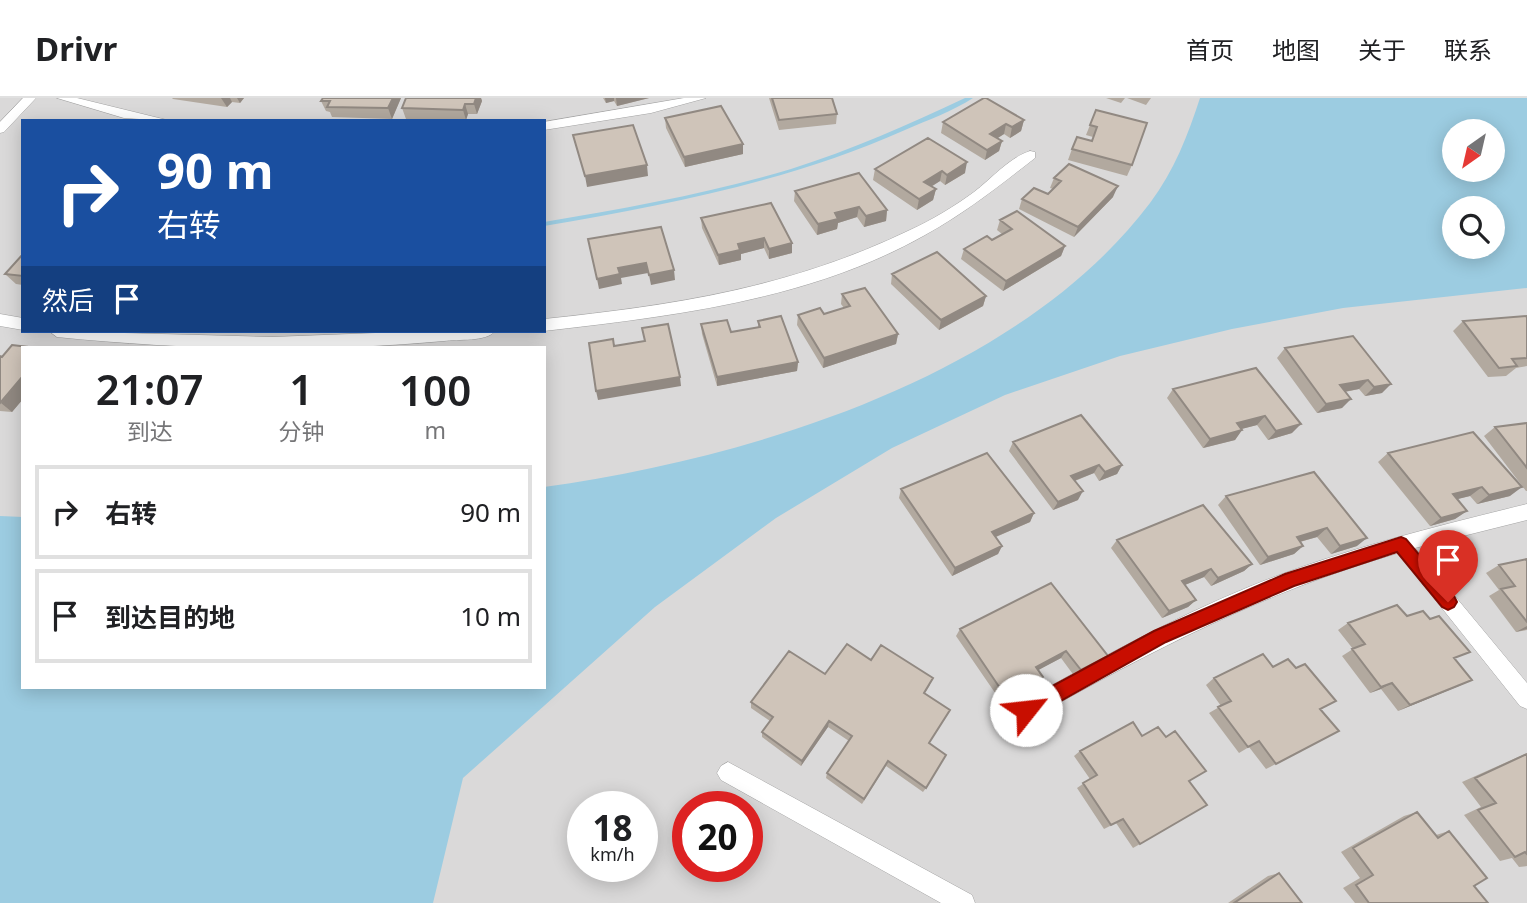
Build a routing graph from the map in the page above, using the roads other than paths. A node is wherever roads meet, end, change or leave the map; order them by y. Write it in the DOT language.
graph roads {
  1 [pos="30,98"];
  2 [pos="63,98"];
  3 [pos="700,98"];
  4 [pos="153,119"];
  5 [pos="546,126"];
  6 [pos="0,129"];
  7 [pos="1030,155"];
  8 [pos="0,320"];
  9 [pos="21,324"];
  10 [pos="546,325"];
  11 [pos="78,333"];
  12 [pos="459,333"];
  13 [pos="1527,512"];
  14 [pos="1401,544"];
  15 [pos="1527,699"];
  16 [pos="1026,710"];
  17 [pos="728,773"];
  18 [pos="964,903"];
  1 -- 6 [label="lane"];
  2 -- 4 [label="lane"];
  3 -- 5 [label="lane"];
  7 -- 10 [label="lane"];
  8 -- 9 [label="lane"];
  11 -- 12 [label="lane"];
  13 -- 14 [label="lane"];
  14 -- 15 [label="lane"];
  14 -- 16 [label="lane"];
  17 -- 18 [label="lane"];
}
